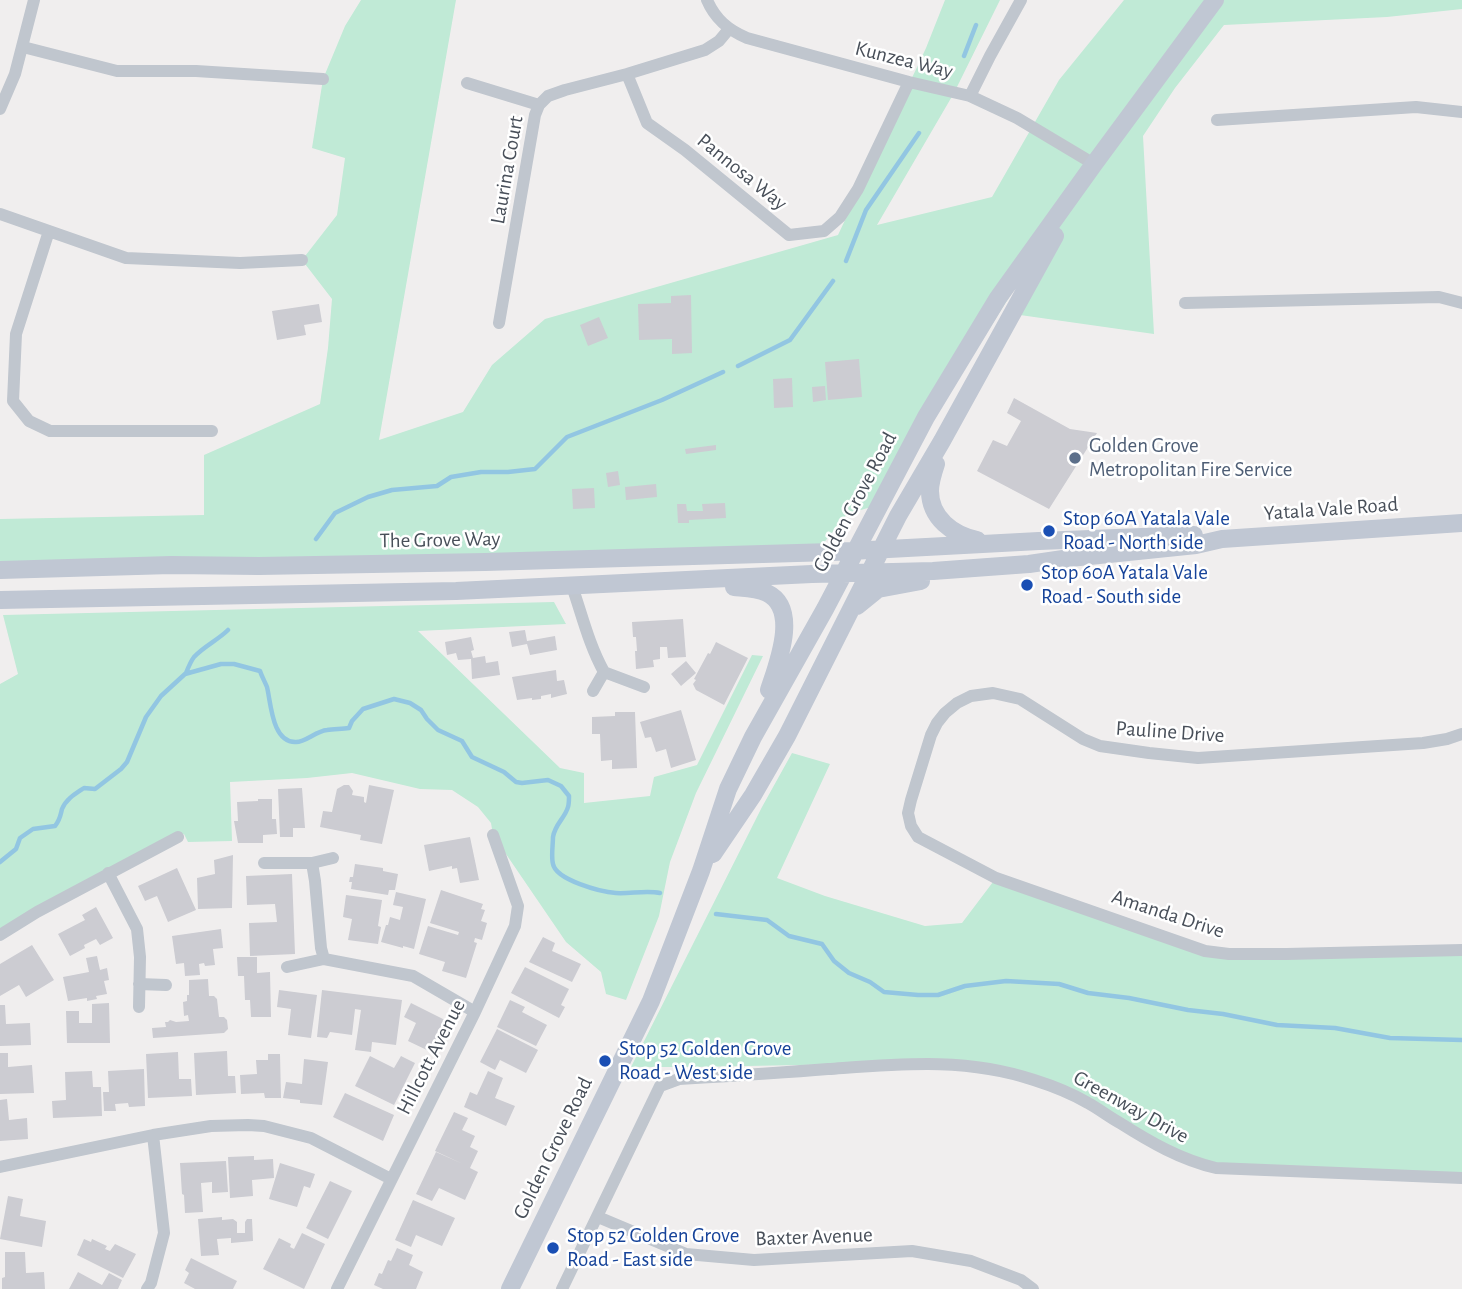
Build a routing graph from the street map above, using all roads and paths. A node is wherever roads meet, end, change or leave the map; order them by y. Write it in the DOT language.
graph roads {
  1 [pos="34,0"];
  2 [pos="707,0"];
  3 [pos="1021,0"];
  4 [pos="1215,0"];
  5 [pos="729,29"];
  6 [pos="23,47"];
  7 [pos="627,74"];
  8 [pos="323,79"];
  9 [pos="909,82"];
  10 [pos="467,83"];
  11 [pos="970,96"];
  12 [pos="539,105"];
  13 [pos="0,109"];
  14 [pos="1462,111"];
  15 [pos="1217,120"];
  16 [pos="1091,169"];
  17 [pos="0,214"];
  18 [pos="49,231"];
  19 [pos="302,260"];
  20 [pos="1185,303"];
  21 [pos="1462,303"];
  22 [pos="499,323"];
  23 [pos="212,431"];
  24 [pos="943,440"];
  25 [pos="1462,523"];
  26 [pos="1222,539"];
  27 [pos="995,543"];
  28 [pos="882,549"];
  29 [pos="855,551"];
  30 [pos="979,568"];
  31 [pos="0,570"];
  32 [pos="844,573"];
  33 [pos="870,573"];
  34 [pos="627,583"];
  35 [pos="572,586"];
  36 [pos="0,600"];
  37 [pos="850,612"];
  38 [pos="604,673"];
  39 [pos="644,687"];
  40 [pos="593,691"];
  41 [pos="1462,734"];
  42 [pos="753,737"];
  43 [pos="911,800"];
  44 [pos="493,835"];
  45 [pos="178,837"];
  46 [pos="333,858"];
  47 [pos="264,863"];
  48 [pos="312,863"];
  49 [pos="701,871"];
  50 [pos="108,873"];
  51 [pos="0,935"];
  52 [pos="1462,950"];
  53 [pos="324,958"];
  54 [pos="286,967"];
  55 [pos="139,984"];
  56 [pos="166,985"];
  57 [pos="139,1007"];
  58 [pos="475,1012"];
  59 [pos="153,1135"];
  60 [pos="0,1167"];
  61 [pos="1462,1178"];
  62 [pos="391,1179"];
  63 [pos="598,1217"];
  64 [pos="147,1289"];
  65 [pos="337,1289"];
  66 [pos="510,1289"];
  67 [pos="562,1289"];
  68 [pos="1033,1289"];
  1 -- 6 [label="street"];
  2 -- 5 [label="street"];
  3 -- 11 [label="street"];
  4 -- 16 [label="main road, Golden Grove Road"];
  5 -- 7 [label="street, Laurina Court"];
  5 -- 9 [label="street, Kunzea Way"];
  6 -- 8 [label="street"];
  6 -- 13 [label="street"];
  7 -- 9 [label="street, Pannosa Way"];
  7 -- 12 [label="street, Laurina Court"];
  9 -- 11 [label="street, Kunzea Way"];
  10 -- 12 [label="street"];
  11 -- 16 [label="street, Kunzea Way"];
  12 -- 22 [label="street, Laurina Court"];
  14 -- 15 [label="street"];
  16 -- 24 [label="main road, Golden Grove Road"];
  16 -- 29 [label="main road, Golden Grove Road"];
  17 -- 18 [label="street"];
  18 -- 19 [label="street"];
  18 -- 23 [label="street"];
  20 -- 21 [label="street"];
  24 -- 27 [label="main road"];
  24 -- 28 [label="main road, Golden Grove Road"];
  25 -- 26 [label="main road, Yatala Vale Road"];
  26 -- 27 [label="main road"];
  26 -- 30 [label="main road, Yatala Vale Road"];
  27 -- 28 [label="main road"];
  28 -- 29 [label="main road, The Grove Way"];
  28 -- 33 [label="main road, Golden Grove Road"];
  29 -- 31 [label="main road, The Grove Way"];
  29 -- 32 [label="main road, Golden Grove Road"];
  30 -- 33 [label="main road, Yatala Vale Road"];
  30 -- 37 [label="main road"];
  32 -- 33 [label="main road"];
  32 -- 34 [label="main road"];
  32 -- 42 [label="main road, Golden Grove Road"];
  33 -- 37 [label="main road, Golden Grove Road"];
  34 -- 35 [label="main road"];
  34 -- 42 [label="main road"];
  35 -- 36 [label="main road"];
  35 -- 38 [label="street"];
  37 -- 49 [label="main road, Golden Grove Road"];
  38 -- 39 [label="street"];
  38 -- 40 [label="street"];
  41 -- 43 [label="street, Pauline Drive"];
  42 -- 49 [label="main road, Golden Grove Road"];
  43 -- 52 [label="street, Amanda Drive"];
  44 -- 58 [label="street, Hillcott Avenue"];
  45 -- 50 [label="street"];
  46 -- 48 [label="street"];
  47 -- 48 [label="street"];
  48 -- 53 [label="street"];
  49 -- 66 [label="main road, Golden Grove Road"];
  50 -- 51 [label="street"];
  50 -- 55 [label="street"];
  53 -- 54 [label="street"];
  53 -- 58 [label="street"];
  55 -- 56 [label="street"];
  55 -- 57 [label="street"];
  58 -- 62 [label="street, Hillcott Avenue"];
  59 -- 60 [label="street"];
  59 -- 62 [label="street"];
  59 -- 64 [label="street"];
  61 -- 63 [label="street, Greenway Drive"];
  62 -- 65 [label="street, Hillcott Avenue"];
  63 -- 67 [label="street"];
  63 -- 68 [label="street, Baxter Avenue"];
}
